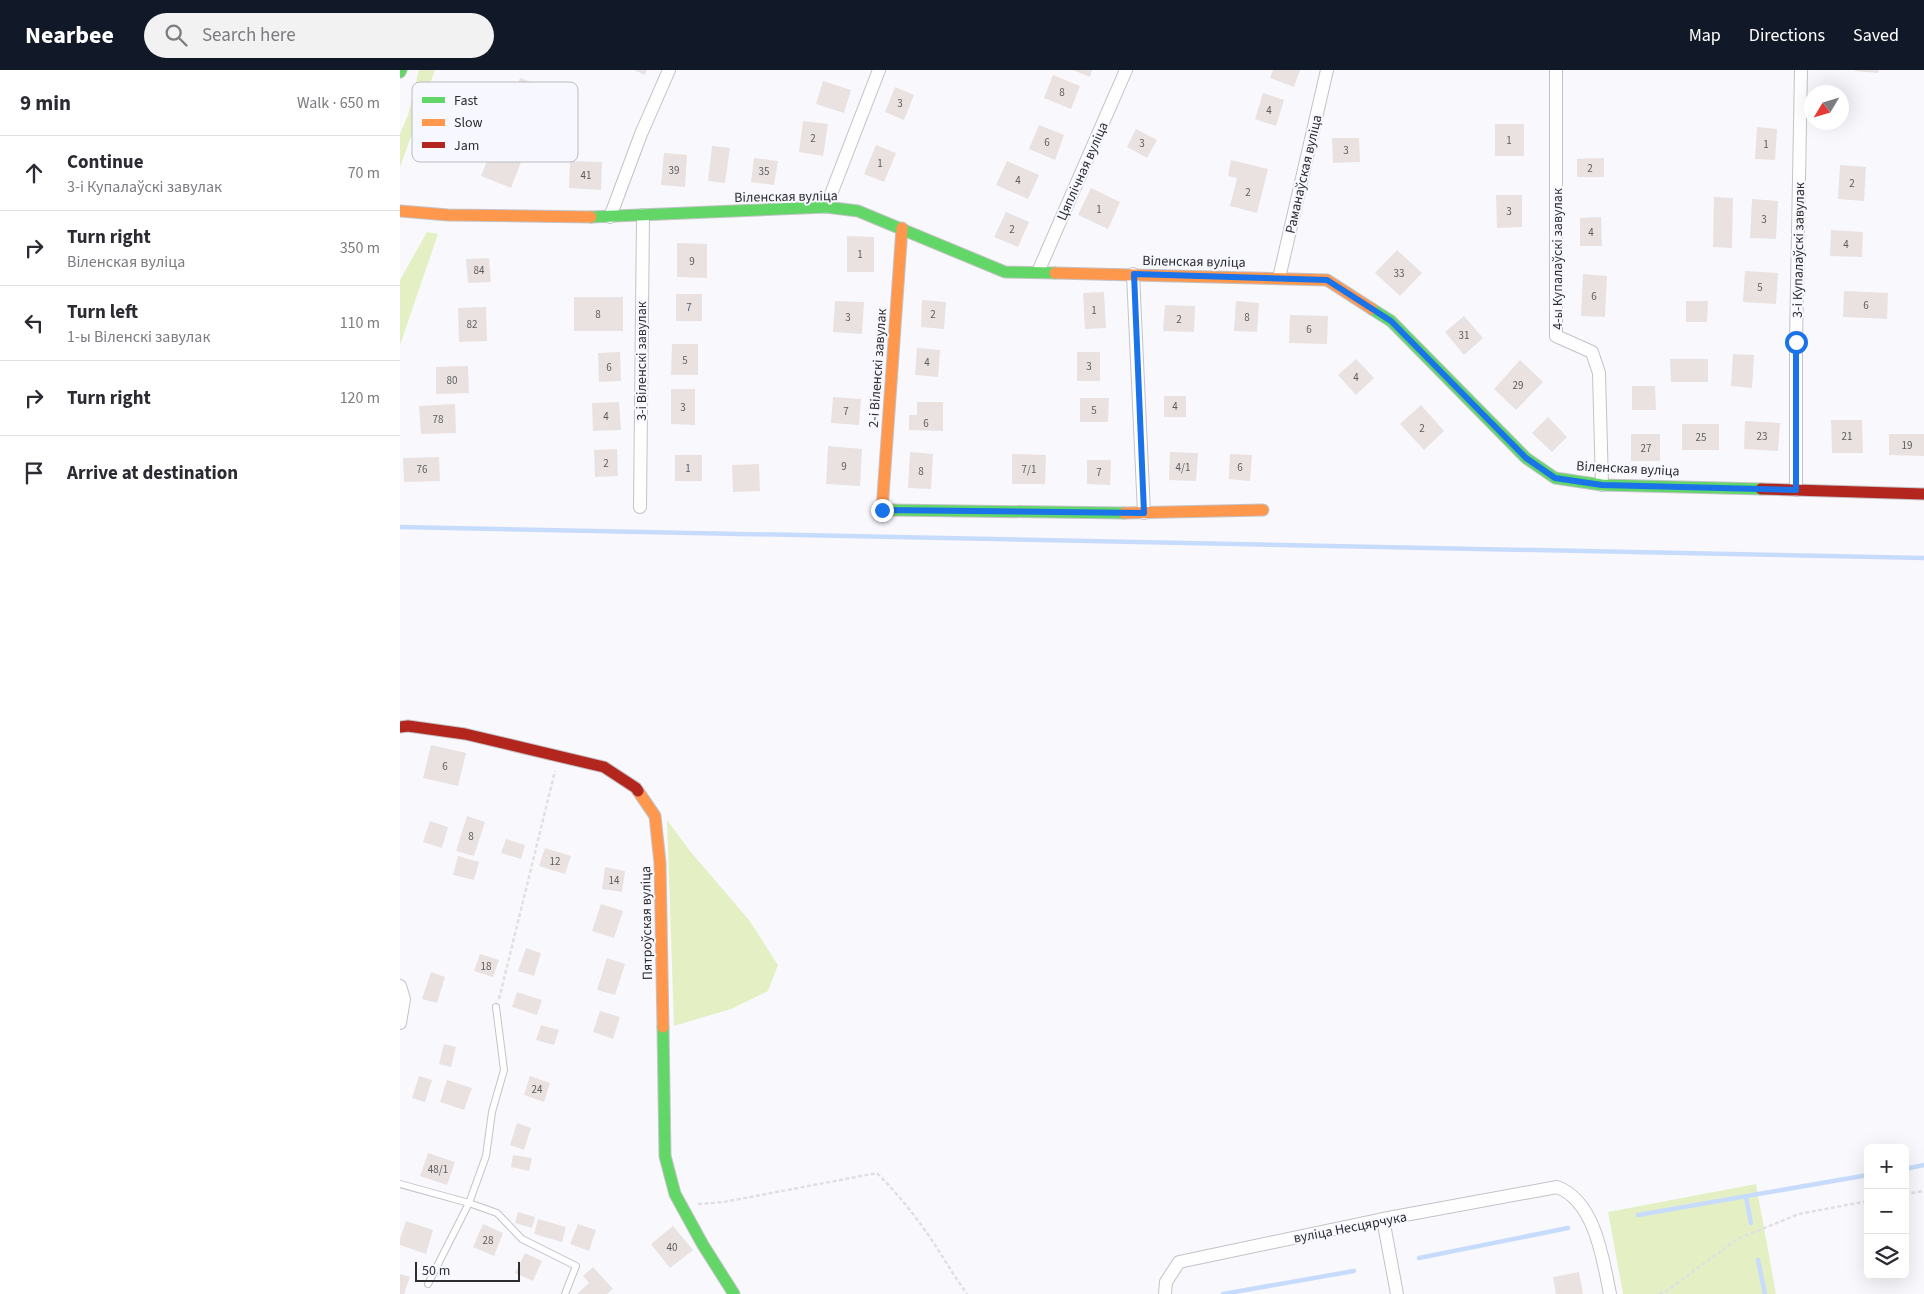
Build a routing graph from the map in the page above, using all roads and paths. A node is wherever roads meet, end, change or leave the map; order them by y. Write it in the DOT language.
graph roads {
  1 [pos="669,70"];
  2 [pos="879,70"];
  3 [pos="1126,70"];
  4 [pos="1327,70"];
  5 [pos="1556,70"];
  6 [pos="1801,70"];
  7 [pos="826,207"];
  8 [pos="400,211"];
  9 [pos="643,215"];
  10 [pos="610,217"];
  11 [pos="902,228"];
  12 [pos="1038,272"];
  13 [pos="1134,274"];
  14 [pos="1279,278"];
  15 [pos="1602,485"];
  16 [pos="1796,490"];
  17 [pos="1924,494"];
  18 [pos="640,508"];
  19 [pos="1263,510"];
  20 [pos="1144,513"];
  21 [pos="400,727"];
  22 [pos="558,755"];
  23 [pos="400,986"];
  24 [pos="496,1007"];
  25 [pos="400,1023"];
  26 [pos="400,1184"];
  27 [pos="1924,1191"];
  28 [pos="1909,1193"];
  29 [pos="1864,1202"];
  30 [pos="469,1203"];
  31 [pos="682,1207"];
  32 [pos="1383,1219"];
  33 [pos="428,1284"];
  34 [pos="565,1294"];
  35 [pos="734,1294"];
  36 [pos="967,1294"];
  37 [pos="1165,1294"];
  38 [pos="1397,1294"];
  39 [pos="1610,1294"];
  40 [pos="1659,1294"];
  1 -- 10 [label="street"];
  2 -- 7 [label="street"];
  3 -- 12 [label="street, Цяплічная вуліца"];
  4 -- 14 [label="street, Раманаўская вуліца"];
  5 -- 15 [label="street, 4-ы Купалаўскі завулак"];
  6 -- 16 [label="street, 3-і Купалаўскі завулак"];
  7 -- 9 [label="street, Віленская вуліца"];
  7 -- 11 [label="street, Віленская вуліца"];
  8 -- 10 [label="street, Віленская вуліца"];
  9 -- 10 [label="street, Віленская вуліца"];
  9 -- 18 [label="street, 3-і Віленскі завулак"];
  11 -- 12 [label="street, Віленская вуліца"];
  11 -- 20 [label="street, 2-і Віленскі завулак"];
  12 -- 13 [label="street, Віленская вуліца"];
  13 -- 14 [label="street, Віленская вуліца"];
  13 -- 20 [label="street"];
  14 -- 15 [label="street, Віленская вуліца"];
  15 -- 16 [label="street, Віленская вуліца"];
  16 -- 17 [label="street, Віленская вуліца"];
  19 -- 20 [label="street"];
  21 -- 22 [label="street, Пятроўская вуліца"];
  22 -- 24 [label="path"];
  22 -- 31 [label="street, Пятроўская вуліца"];
  23 -- 25 [label="street"];
  24 -- 30 [label="lane"];
  26 -- 30 [label="lane"];
  27 -- 28 [label="path"];
  29 -- 40 [label="path"];
  30 -- 33 [label="lane"];
  30 -- 34 [label="lane"];
  31 -- 35 [label="street, Пятроўская вуліца"];
  31 -- 36 [label="path"];
  32 -- 37 [label="street, вуліца Несцярчука"];
  32 -- 38 [label="street"];
  32 -- 39 [label="street, вуліца Несцярчука"];
}
